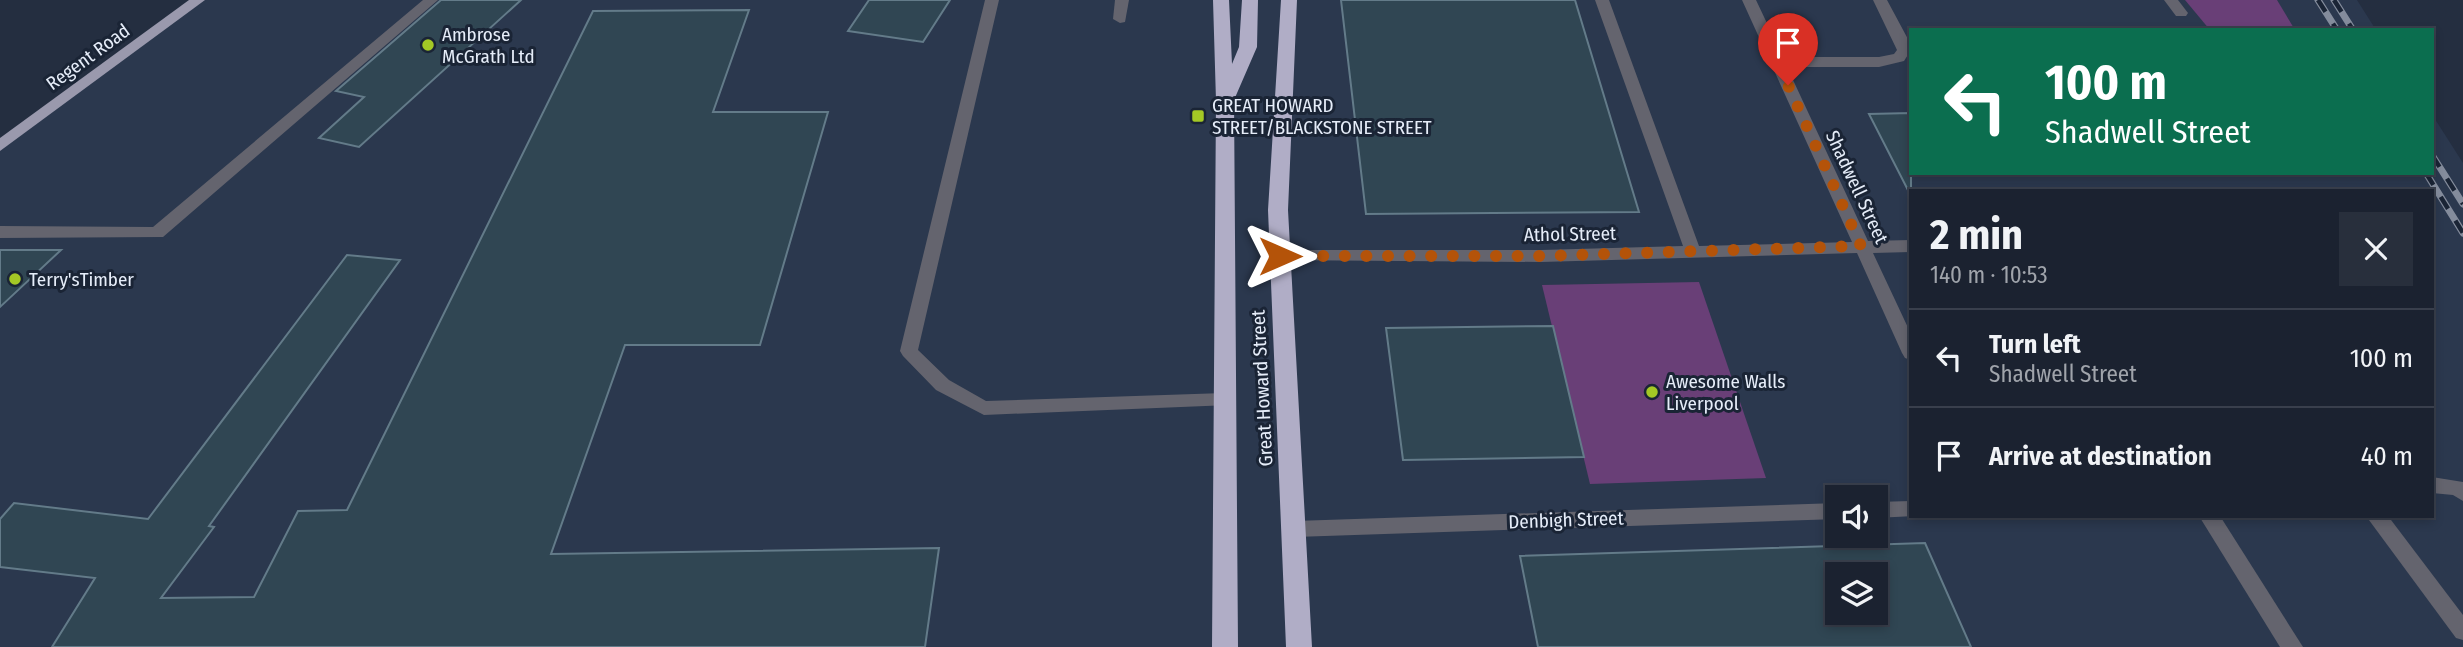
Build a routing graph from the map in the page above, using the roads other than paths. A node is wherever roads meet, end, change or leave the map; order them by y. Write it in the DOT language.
graph roads {
  1 [pos="198,0"];
  2 [pos="431,0"];
  3 [pos="992,0"];
  4 [pos="1122,0"];
  5 [pos="1221,0"];
  6 [pos="1250,0"];
  7 [pos="1289,0"];
  8 [pos="1602,0"];
  9 [pos="1749,0"];
  10 [pos="1880,0"];
  11 [pos="2171,0"];
  12 [pos="2181,13"];
  13 [pos="1120,19"];
  14 [pos="1777,62"];
  15 [pos="1225,101"];
  16 [pos="0,146"];
  17 [pos="0,232"];
  18 [pos="1861,246"];
  19 [pos="1909,246"];
  20 [pos="1693,251"];
  21 [pos="1280,256"];
  22 [pos="1909,349"];
  23 [pos="1224,400"];
  24 [pos="2434,485"];
  25 [pos="2463,493"];
  26 [pos="1909,509"];
  27 [pos="1888,510"];
  28 [pos="1825,511"];
  29 [pos="2210,518"];
  30 [pos="2378,518"];
  31 [pos="1295,530"];
  32 [pos="2463,631"];
  33 [pos="1225,647"];
  34 [pos="1299,647"];
  35 [pos="2291,647"];
  1 -- 16 [label="main road, Regent Road"];
  2 -- 17 [label="street"];
  3 -- 23 [label="street"];
  4 -- 13 [label="street"];
  5 -- 15 [label="highway, Great Howard Street"];
  6 -- 15 [label="highway"];
  7 -- 21 [label="highway, Great Howard Street"];
  8 -- 20 [label="street"];
  9 -- 14 [label="street, Shadwell Street"];
  10 -- 14 [label="street"];
  11 -- 12 [label="street"];
  14 -- 18 [label="street, Shadwell Street"];
  15 -- 23 [label="highway, Great Howard Street"];
  18 -- 19 [label="street, Athol Street"];
  18 -- 20 [label="street, Athol Street"];
  18 -- 22 [label="street, Shadwell Street"];
  20 -- 21 [label="street, Athol Street"];
  21 -- 31 [label="highway, Great Howard Street"];
  23 -- 33 [label="highway, Great Howard Street"];
  24 -- 25 [label="street"];
  26 -- 27 [label="street"];
  28 -- 31 [label="street, Denbigh Street"];
  29 -- 35 [label="street"];
  30 -- 32 [label="street"];
  31 -- 34 [label="highway, Great Howard Street"];
}
